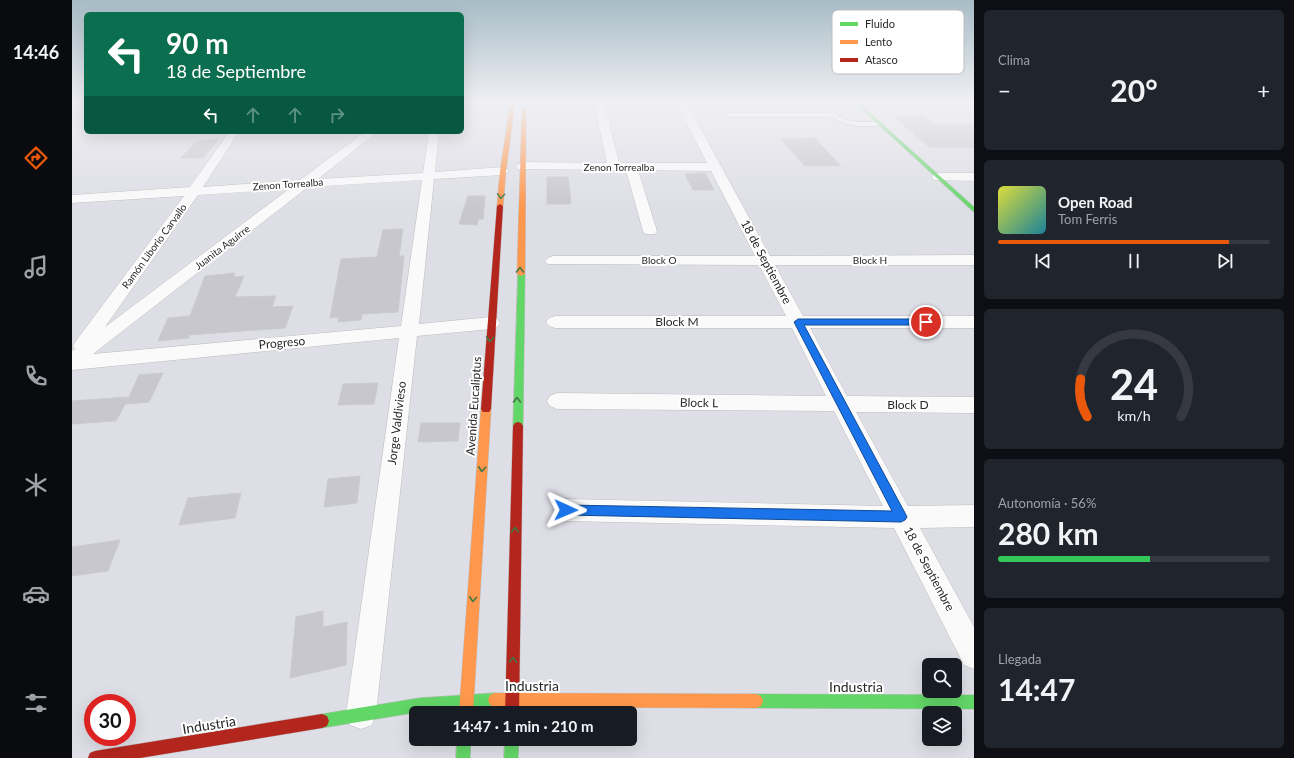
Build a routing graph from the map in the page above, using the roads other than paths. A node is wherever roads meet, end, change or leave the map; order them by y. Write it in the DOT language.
graph roads {
  1 [pos="230,137"];
  2 [pos="365,137"];
  3 [pos="433,137"];
  4 [pos="508,137"];
  5 [pos="523,137"];
  6 [pos="607,137"];
  7 [pos="700,137"];
  8 [pos="895,137"];
  9 [pos="522,166"];
  10 [pos="614,167"];
  11 [pos="631,167"];
  12 [pos="716,167"];
  13 [pos="503,172"];
  14 [pos="428,176"];
  15 [pos="938,177"];
  16 [pos="974,177"];
  17 [pos="306,183"];
  18 [pos="194,191"];
  19 [pos="72,199"];
  20 [pos="974,210"];
  21 [pos="650,231"];
  22 [pos="553,260"];
  23 [pos="765,260"];
  24 [pos="974,260"];
  25 [pos="555,322"];
  26 [pos="798,322"];
  27 [pos="974,322"];
  28 [pos="491,323"];
  29 [pos="409,332"];
  30 [pos="72,361"];
  31 [pos="557,401"];
  32 [pos="841,404"];
  33 [pos="974,405"];
  34 [pos="566,510"];
  35 [pos="974,516"];
  36 [pos="901,517"];
  37 [pos="974,655"];
  38 [pos="512,699"];
  39 [pos="466,701"];
  40 [pos="974,702"];
  41 [pos="466,706"];
  42 [pos="512,706"];
  43 [pos="361,714"];
  44 [pos="464,746"];
  45 [pos="512,746"];
  46 [pos="95,758"];
  47 [pos="463,758"];
  48 [pos="511,758"];
  1 -- 18 [label="street, Ramón Liborio Carvallo"];
  2 -- 17 [label="street, Juanita Aguirre"];
  3 -- 14 [label="street, Jorge Valdivieso"];
  4 -- 13 [label="main road, Avenida Eucaliptus"];
  5 -- 9 [label="main road"];
  6 -- 10 [label="street"];
  7 -- 12 [label="street, 18 de Septiembre"];
  8 -- 15 [label="main road"];
  9 -- 10 [label="street, Zenon Torrealba"];
  38 -- 9 [label="main road, one-way"];
  10 -- 11 [label="street, Zenon Torrealba"];
  11 -- 12 [label="street, Zenon Torrealba"];
  11 -- 21 [label="street"];
  12 -- 23 [label="street, 18 de Septiembre"];
  13 -- 14 [label="street, Zenon Torrealba"];
  13 -- 28 [label="main road, Avenida Eucaliptus, one-way"];
  14 -- 17 [label="street, Zenon Torrealba"];
  14 -- 29 [label="street, Jorge Valdivieso"];
  15 -- 16 [label="street"];
  15 -- 20 [label="main road"];
  17 -- 18 [label="street, Zenon Torrealba"];
  17 -- 30 [label="street, Juanita Aguirre"];
  18 -- 19 [label="street, Zenon Torrealba"];
  18 -- 30 [label="street, Ramón Liborio Carvallo"];
  22 -- 23 [label="street, Block O"];
  23 -- 24 [label="street, Block H"];
  23 -- 26 [label="street, 18 de Septiembre"];
  25 -- 26 [label="street, Block M"];
  26 -- 27 [label="street, Block M"];
  26 -- 32 [label="street, 18 de Septiembre"];
  28 -- 29 [label="street, Progreso"];
  28 -- 39 [label="main road, Avenida Eucaliptus, one-way"];
  29 -- 30 [label="street, Progreso"];
  29 -- 43 [label="street, Jorge Valdivieso"];
  31 -- 32 [label="street, Block L"];
  32 -- 33 [label="street, Block D"];
  32 -- 36 [label="street, 18 de Septiembre"];
  34 -- 36 [label="street"];
  35 -- 36 [label="street"];
  36 -- 37 [label="street, 18 de Septiembre"];
  38 -- 39 [label="main road, Industria"];
  38 -- 40 [label="main road, Industria"];
  38 -- 42 [label="main road"];
  39 -- 41 [label="main road, Avenida Eucaliptus"];
  39 -- 43 [label="main road, Industria"];
  43 -- 46 [label="main road, Industria"];
  44 -- 47 [label="main road"];
  45 -- 48 [label="main road"];
}
